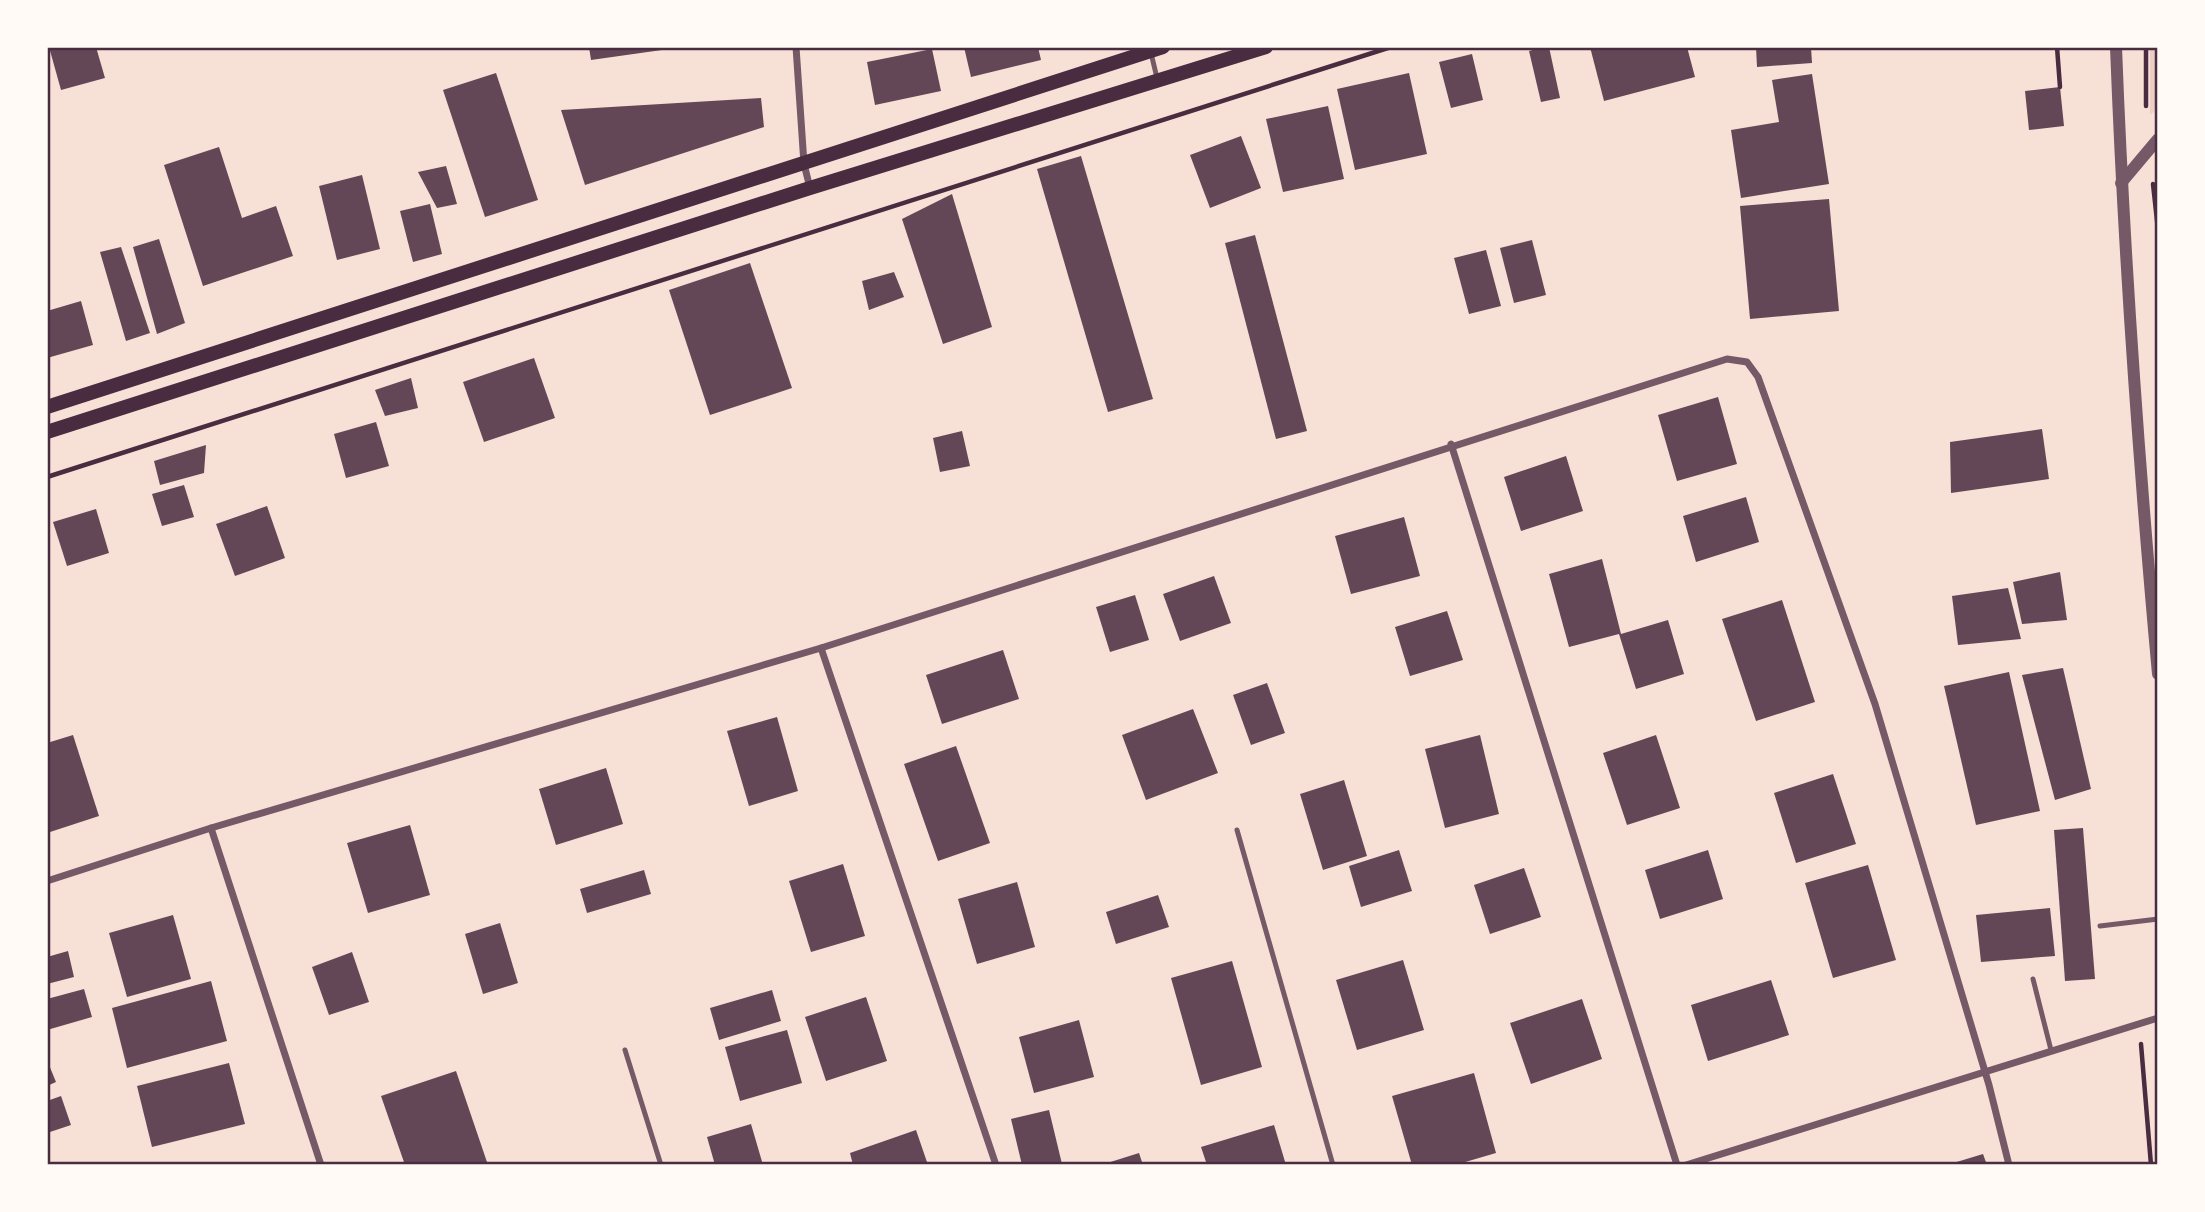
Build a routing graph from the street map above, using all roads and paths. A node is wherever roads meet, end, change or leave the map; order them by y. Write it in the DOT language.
graph roads {
  1 [pos="796,47"];
  2 [pos="1266,47"];
  3 [pos="1391,47"];
  4 [pos="2057,47"];
  5 [pos="2116,47"];
  6 [pos="1155,49"];
  7 [pos="1158,81"];
  8 [pos="2060,87"];
  9 [pos="2158,139"];
  10 [pos="804,164"];
  11 [pos="2121,183"];
  12 [pos="810,188"];
  13 [pos="47,407"];
  14 [pos="47,432"];
  15 [pos="1451,444"];
  16 [pos="47,477"];
  17 [pos="821,648"];
  18 [pos="2158,674"];
  19 [pos="211,828"];
  20 [pos="1237,830"];
  21 [pos="47,881"];
  22 [pos="2158,919"];
  23 [pos="2100,926"];
  24 [pos="2033,979"];
  25 [pos="2158,1018"];
  26 [pos="2140,1022"];
  27 [pos="625,1050"];
  28 [pos="2051,1050"];
  29 [pos="1983,1071"];
  30 [pos="321,1165"];
  31 [pos="661,1165"];
  32 [pos="996,1165"];
  33 [pos="1333,1165"];
  34 [pos="1677,1165"];
  35 [pos="1686,1165"];
  36 [pos="2009,1165"];
  37 [pos="2151,1165"];
  1 -- 10 [label="street"];
  2 -- 7 [label="main road"];
  3 -- 16 [label="path"];
  4 -- 8 [label="path"];
  5 -- 11 [label="street"];
  6 -- 7 [label="lane"];
  6 -- 10 [label="main road"];
  7 -- 12 [label="main road"];
  9 -- 11 [label="street"];
  10 -- 12 [label="street"];
  10 -- 13 [label="main road"];
  11 -- 18 [label="street"];
  12 -- 14 [label="main road"];
  15 -- 17 [label="street"];
  15 -- 29 [label="street"];
  15 -- 34 [label="street"];
  17 -- 19 [label="street"];
  17 -- 32 [label="street"];
  19 -- 21 [label="street"];
  19 -- 30 [label="street"];
  20 -- 33 [label="lane"];
  22 -- 23 [label="lane"];
  24 -- 28 [label="lane"];
  25 -- 26 [label="street"];
  26 -- 28 [label="street"];
  26 -- 37 [label="path"];
  27 -- 31 [label="lane"];
  28 -- 29 [label="street"];
  29 -- 35 [label="street"];
  29 -- 36 [label="street"];
}
